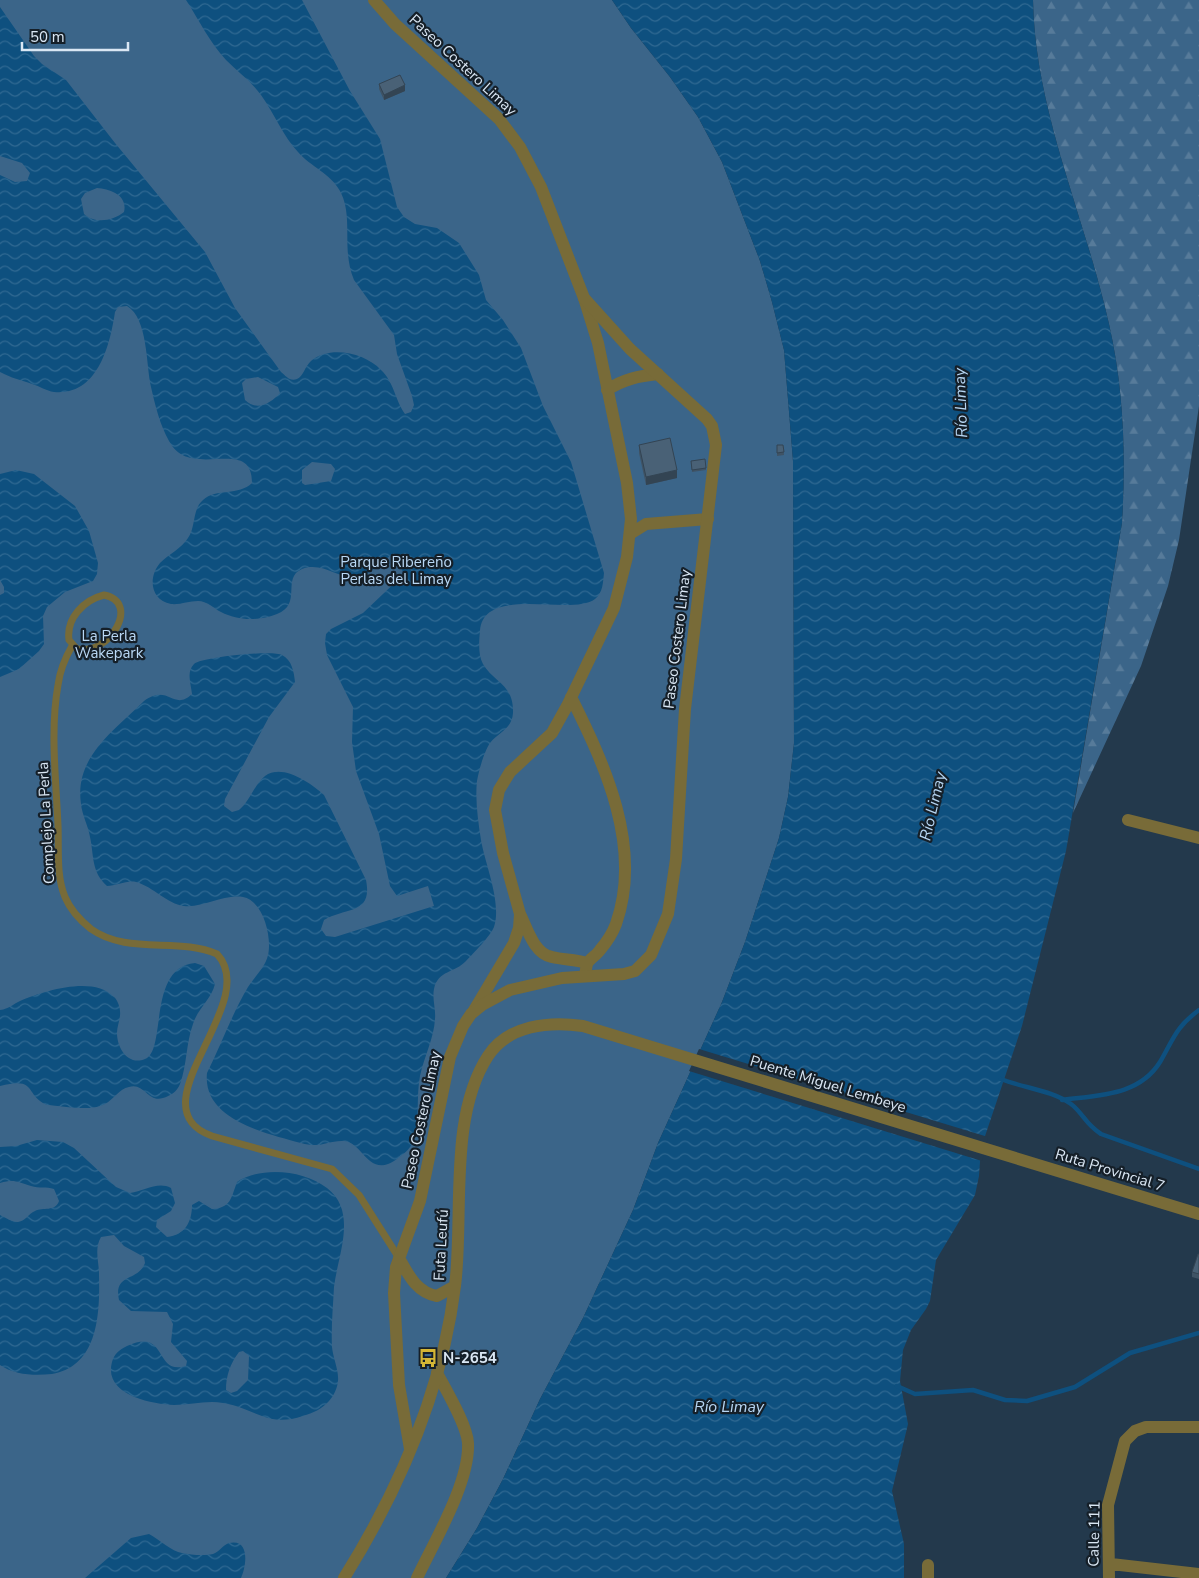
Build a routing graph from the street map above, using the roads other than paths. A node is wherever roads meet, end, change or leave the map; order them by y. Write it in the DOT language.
graph roads {
  1 [pos="374,0"];
  2 [pos="584,298"];
  3 [pos="658,374"];
  4 [pos="608,390"];
  5 [pos="708,519"];
  6 [pos="630,534"];
  7 [pos="72,646"];
  8 [pos="571,697"];
  9 [pos="1128,820"];
  10 [pos="1199,838"];
  11 [pos="520,914"];
  12 [pos="586,969"];
  13 [pos="471,1014"];
  14 [pos="636,1042"];
  15 [pos="1011,1157"];
  16 [pos="1199,1214"];
  17 [pos="399,1258"];
  18 [pos="455,1286"];
  19 [pos="437,1373"];
  20 [pos="1199,1427"];
  21 [pos="410,1449"];
  22 [pos="1111,1564"];
  23 [pos="1199,1574"];
  24 [pos="344,1578"];
  25 [pos="417,1578"];
  26 [pos="1109,1578"];
  1 -- 2 [label="street, Paseo Costero Limay"];
  2 -- 3 [label="street, Paseo Costero Limay"];
  2 -- 4 [label="street"];
  3 -- 4 [label="street"];
  3 -- 5 [label="street, Paseo Costero Limay"];
  4 -- 6 [label="street"];
  5 -- 6 [label="street"];
  5 -- 12 [label="street, Paseo Costero Limay"];
  6 -- 8 [label="street"];
  7 -- 7 [label="lane, Complejo La Perla"];
  7 -- 17 [label="lane, Complejo La Perla"];
  8 -- 11 [label="street"];
  8 -- 12 [label="street"];
  9 -- 10 [label="street"];
  11 -- 12 [label="street"];
  11 -- 13 [label="street"];
  12 -- 13 [label="street, Paseo Costero Limay"];
  13 -- 17 [label="street, Paseo Costero Limay"];
  14 -- 15 [label="street, Puente Miguel Lembeye"];
  14 -- 18 [label="street, Futa Leufú"];
  15 -- 16 [label="street, Ruta Provincial 7"];
  17 -- 18 [label="street"];
  17 -- 21 [label="street, Paseo Costero Limay"];
  18 -- 19 [label="street, Futa Leufú"];
  19 -- 21 [label="street, Futa Leufú"];
  19 -- 25 [label="street"];
  20 -- 22 [label="street, Calle 111"];
  21 -- 24 [label="street, Futa Leufú"];
  22 -- 23 [label="street"];
  22 -- 26 [label="street, Calle 111"];
}
